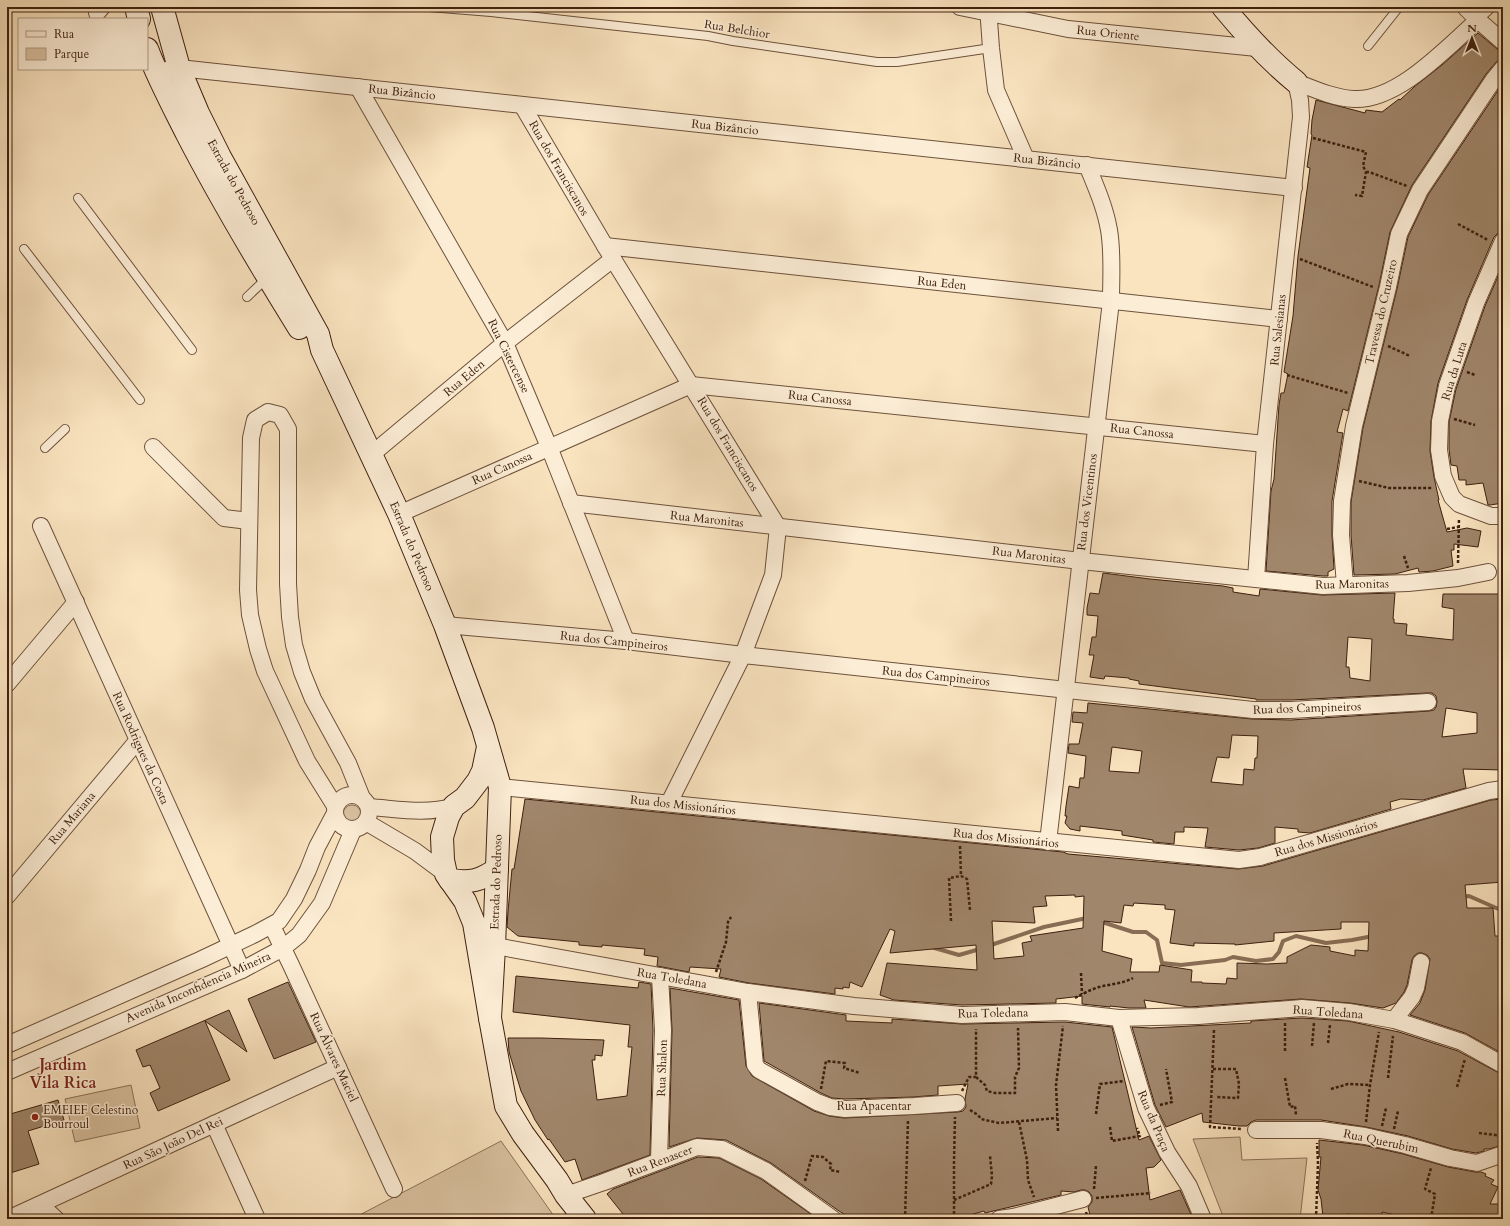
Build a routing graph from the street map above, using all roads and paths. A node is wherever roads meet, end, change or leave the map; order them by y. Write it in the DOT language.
graph roads {
  1 [pos="136,7"];
  2 [pos="162,7"];
  3 [pos="429,7"];
  4 [pos="960,7"];
  5 [pos="1223,7"];
  6 [pos="1399,7"];
  7 [pos="1465,7"];
  8 [pos="1492,7"];
  9 [pos="988,10"];
  10 [pos="139,18"];
  11 [pos="1478,20"];
  12 [pos="1503,42"];
  13 [pos="1368,46"];
  14 [pos="991,48"];
  15 [pos="1257,48"];
  16 [pos="148,52"];
  17 [pos="179,68"];
  18 [pos="1503,68"];
  19 [pos="156,72"];
  20 [pos="1296,82"];
  21 [pos="358,88"];
  22 [pos="522,105"];
  23 [pos="1299,134"];
  24 [pos="1026,159"];
  25 [pos="1087,166"];
  26 [pos="1366,172"];
  27 [pos="1294,188"];
  28 [pos="1413,189"];
  29 [pos="1355,195"];
  30 [pos="78,198"];
  31 [pos="1458,224"];
  32 [pos="1496,241"];
  33 [pos="24,249"];
  34 [pos="609,253"];
  35 [pos="1286,253"];
  36 [pos="274,271"];
  37 [pos="1387,292"];
  38 [pos="247,297"];
  39 [pos="1111,301"];
  40 [pos="1279,319"];
  41 [pos="505,343"];
  42 [pos="1386,345"];
  43 [pos="192,350"];
  44 [pos="1410,356"];
  45 [pos="1273,371"];
  46 [pos="691,385"];
  47 [pos="1361,397"];
  48 [pos="140,400"];
  49 [pos="1449,418"];
  50 [pos="1096,426"];
  51 [pos="1475,426"];
  52 [pos="65,430"];
  53 [pos="1265,444"];
  54 [pos="153,447"];
  55 [pos="550,447"];
  56 [pos="45,448"];
  57 [pos="372,454"];
  58 [pos="1352,479"];
  59 [pos="1436,488"];
  60 [pos="571,503"];
  61 [pos="1459,504"];
  62 [pos="400,514"];
  63 [pos="1503,516"];
  64 [pos="249,521"];
  65 [pos="41,526"];
  66 [pos="778,526"];
  67 [pos="1458,526"];
  68 [pos="1447,529"];
  69 [pos="1404,556"];
  70 [pos="1081,561"];
  71 [pos="1488,572"];
  72 [pos="1410,574"];
  73 [pos="1458,578"];
  74 [pos="1256,579"];
  75 [pos="1345,585"];
  76 [pos="76,602"];
  77 [pos="445,625"];
  78 [pos="626,641"];
  79 [pos="743,655"];
  80 [pos="7,684"];
  81 [pos="1065,690"];
  82 [pos="1428,702"];
  83 [pos="138,740"];
  84 [pos="488,747"];
  85 [pos="500,786"];
  86 [pos="1503,789"];
  87 [pos="460,802"];
  88 [pos="668,803"];
  89 [pos="335,810"];
  90 [pos="362,814"];
  91 [pos="1048,842"];
  92 [pos="960,851"];
  93 [pos="497,869"];
  94 [pos="961,876"];
  95 [pos="448,877"];
  96 [pos="7,896"];
  97 [pos="970,910"];
  98 [pos="731,917"];
  99 [pos="951,921"];
  100 [pos="272,926"];
  101 [pos="231,945"];
  102 [pos="486,945"];
  103 [pos="283,948"];
  104 [pos="1422,962"];
  105 [pos="242,970"];
  106 [pos="1081,973"];
  107 [pos="660,976"];
  108 [pos="1133,978"];
  109 [pos="711,986"];
  110 [pos="748,992"];
  111 [pos="1082,994"];
  112 [pos="1060,1012"];
  113 [pos="1018,1013"];
  114 [pos="976,1014"];
  115 [pos="1119,1018"];
  116 [pos="1314,1018"];
  117 [pos="1331,1019"];
  118 [pos="1285,1021"];
  119 [pos="1390,1024"];
  120 [pos="1214,1034"];
  121 [pos="1328,1043"];
  122 [pos="7,1045"];
  123 [pos="1312,1046"];
  124 [pos="1285,1051"];
  125 [pos="1467,1053"];
  126 [pos="1503,1065"];
  127 [pos="338,1067"];
  128 [pos="1166,1069"];
  129 [pos="1213,1069"];
  130 [pos="7,1072"];
  131 [pos="860,1073"];
  132 [pos="976,1077"];
  133 [pos="1285,1078"];
  134 [pos="1388,1078"];
  135 [pos="1125,1081"];
  136 [pos="1370,1085"];
  137 [pos="1457,1087"];
  138 [pos="1331,1089"];
  139 [pos="1216,1097"];
  140 [pos="819,1103"];
  141 [pos="957,1103"];
  142 [pos="908,1106"];
  143 [pos="1295,1106"];
  144 [pos="1146,1108"];
  145 [pos="1386,1108"];
  146 [pos="1398,1111"];
  147 [pos="1096,1114"];
  148 [pos="1057,1118"];
  149 [pos="1019,1122"];
  150 [pos="214,1124"];
  151 [pos="1110,1127"];
  152 [pos="1256,1130"];
  153 [pos="1058,1131"];
  154 [pos="1381,1131"];
  155 [pos="1479,1133"];
  156 [pos="1393,1134"];
  157 [pos="1140,1136"];
  158 [pos="1364,1136"];
  159 [pos="1503,1136"];
  160 [pos="1317,1142"];
  161 [pos="1435,1154"];
  162 [pos="1503,1154"];
  163 [pos="990,1156"];
  164 [pos="659,1160"];
  165 [pos="1096,1166"];
  166 [pos="841,1172"];
  167 [pos="394,1189"];
  168 [pos="1151,1193"];
  169 [pos="566,1195"];
  170 [pos="800,1195"];
  171 [pos="1083,1199"];
  172 [pos="954,1200"];
  173 [pos="41,1205"];
  174 [pos="1038,1211"];
  175 [pos="8,1219"];
  176 [pos="56,1219"];
  177 [pos="257,1219"];
  178 [pos="585,1219"];
  179 [pos="590,1219"];
  180 [pos="833,1219"];
  181 [pos="905,1219"];
  182 [pos="954,1219"];
  183 [pos="1000,1219"];
  184 [pos="1203,1219"];
  185 [pos="1316,1219"];
  186 [pos="1431,1219"];
  1 -- 10 [label="main road"];
  2 -- 17 [label="main road, Estrada do Pedroso"];
  3 -- 14 [label="lane, Rua Belchior"];
  4 -- 9 [label="street, Rua Oriente"];
  5 -- 15 [label="main road"];
  6 -- 13 [label="lane"];
  7 -- 11 [label="street"];
  8 -- 11 [label="lane"];
  9 -- 14 [label="street"];
  9 -- 15 [label="street, Rua Oriente"];
  11 -- 12 [label="street"];
  11 -- 20 [label="street"];
  14 -- 24 [label="street"];
  15 -- 20 [label="main road"];
  16 -- 19 [label="main road, Estrada do Pedroso"];
  17 -- 19 [label="street, Rua Bizâncio"];
  17 -- 21 [label="street, Rua Bizâncio"];
  17 -- 36 [label="main road, Estrada do Pedroso"];
  18 -- 37 [label="street, Travessa do Cruzeiro"];
  19 -- 36 [label="main road, Estrada do Pedroso"];
  20 -- 23 [label="street, Rua Salesianas"];
  21 -- 22 [label="street, Rua Bizâncio"];
  21 -- 41 [label="street, Rua Cistercense"];
  22 -- 24 [label="street, Rua Bizâncio"];
  22 -- 34 [label="street, Rua dos Franciscanos"];
  23 -- 26 [label="path"];
  23 -- 27 [label="street, Rua Salesianas"];
  24 -- 25 [label="street, Rua Bizâncio"];
  25 -- 27 [label="street, Rua Bizâncio"];
  25 -- 39 [label="street, Rua dos Vicentinos"];
  26 -- 28 [label="path"];
  26 -- 29 [label="path"];
  27 -- 35 [label="street, Rua Salesianas"];
  30 -- 43 [label="lane"];
  31 -- 32 [label="path"];
  32 -- 61 [label="street, Rua da Luta"];
  33 -- 48 [label="lane"];
  34 -- 39 [label="street, Rua Eden"];
  34 -- 41 [label="street, Rua Eden"];
  34 -- 46 [label="street, Rua dos Franciscanos"];
  35 -- 37 [label="path"];
  35 -- 40 [label="street, Rua Salesianas"];
  36 -- 38 [label="lane"];
  36 -- 57 [label="main road, Estrada do Pedroso"];
  37 -- 47 [label="street, Travessa do Cruzeiro"];
  39 -- 40 [label="street, Rua Eden"];
  39 -- 50 [label="street, Rua dos Vicentinos"];
  40 -- 45 [label="street, Rua Salesianas"];
  41 -- 55 [label="street, Rua Cistercense"];
  41 -- 57 [label="street, Rua Eden"];
  42 -- 44 [label="path"];
  45 -- 47 [label="path"];
  45 -- 53 [label="street, Rua Salesianas"];
  46 -- 50 [label="street, Rua Canossa"];
  46 -- 55 [label="street, Rua Canossa"];
  46 -- 66 [label="street, Rua dos Franciscanos"];
  47 -- 75 [label="street, Travessa do Cruzeiro"];
  49 -- 51 [label="path"];
  50 -- 53 [label="street, Rua Canossa"];
  50 -- 70 [label="street, Rua dos Vicentinos"];
  52 -- 56 [label="lane"];
  53 -- 74 [label="street, Rua Salesianas"];
  54 -- 64 [label="street"];
  55 -- 60 [label="street, Rua Cistercense"];
  55 -- 62 [label="street, Rua Canossa"];
  57 -- 62 [label="main road, Estrada do Pedroso"];
  58 -- 59 [label="path"];
  60 -- 66 [label="street, Rua Maronitas"];
  60 -- 78 [label="street, Rua Cistercense"];
  61 -- 63 [label="street"];
  61 -- 67 [label="path"];
  62 -- 77 [label="main road, Estrada do Pedroso"];
  64 -- 89 [label="street"];
  64 -- 90 [label="street"];
  65 -- 76 [label="street, Rua Rodrigues da Costa"];
  66 -- 70 [label="street, Rua Maronitas"];
  66 -- 79 [label="street"];
  67 -- 68 [label="path"];
  67 -- 73 [label="path"];
  69 -- 72 [label="path"];
  70 -- 74 [label="street, Rua Maronitas"];
  70 -- 81 [label="street, Rua dos Vicentinos"];
  71 -- 73 [label="street, Rua Maronitas"];
  73 -- 75 [label="street, Rua Maronitas"];
  74 -- 75 [label="street, Rua Maronitas"];
  76 -- 80 [label="street"];
  76 -- 83 [label="street, Rua Rodrigues da Costa"];
  77 -- 78 [label="street, Rua dos Campineiros"];
  77 -- 84 [label="main road, Estrada do Pedroso"];
  78 -- 79 [label="street, Rua dos Campineiros"];
  79 -- 81 [label="street, Rua dos Campineiros"];
  79 -- 88 [label="street"];
  81 -- 82 [label="street, Rua dos Campineiros"];
  81 -- 91 [label="street, Rua dos Vicentinos"];
  83 -- 96 [label="street, Rua Mariana"];
  83 -- 101 [label="street, Rua Rodrigues da Costa"];
  84 -- 85 [label="main road, Estrada do Pedroso"];
  84 -- 87 [label="main road, Estrada do Pedroso"];
  85 -- 87 [label="main road"];
  85 -- 88 [label="street, Rua dos Missionários"];
  85 -- 93 [label="main road, Estrada do Pedroso"];
  86 -- 91 [label="street, Rua dos Missionários"];
  87 -- 90 [label="street"];
  87 -- 95 [label="main road, Estrada do Pedroso"];
  88 -- 91 [label="street, Rua dos Missionários"];
  89 -- 90 [label="street"];
  89 -- 90 [label="street"];
  89 -- 100 [label="street, Avenida Inconfidencia Mineira"];
  90 -- 95 [label="street"];
  90 -- 103 [label="street, Avenida Inconfidencia Mineira"];
  92 -- 94 [label="path"];
  93 -- 95 [label="main road"];
  93 -- 102 [label="main road, Estrada do Pedroso"];
  94 -- 97 [label="path"];
  94 -- 99 [label="path"];
  95 -- 102 [label="main road, Estrada do Pedroso"];
  98 -- 109 [label="path"];
  100 -- 101 [label="street, Avenida Inconfidencia Mineira"];
  100 -- 103 [label="street, Rua Álvares Maciel"];
  101 -- 105 [label="street, Rua Rodrigues da Costa"];
  101 -- 122 [label="street, Avenida Inconfidencia Mineira"];
  102 -- 107 [label="street, Rua Toledana"];
  102 -- 169 [label="main road, Estrada do Pedroso"];
  103 -- 105 [label="street, Avenida Inconfidencia Mineira"];
  103 -- 127 [label="street, Rua Álvares Maciel"];
  104 -- 119 [label="street"];
  105 -- 130 [label="street, Avenida Inconfidencia Mineira"];
  106 -- 111 [label="path"];
  107 -- 109 [label="street, Rua Toledana"];
  107 -- 164 [label="street, Rua Shalon"];
  108 -- 111 [label="path"];
  109 -- 110 [label="street, Rua Toledana"];
  110 -- 114 [label="street, Rua Toledana"];
  110 -- 140 [label="street, Rua Apacentar"];
  111 -- 112 [label="path"];
  112 -- 113 [label="street, Rua Toledana"];
  112 -- 115 [label="street, Rua Toledana"];
  112 -- 148 [label="path"];
  113 -- 114 [label="street, Rua Toledana"];
  113 -- 132 [label="path"];
  114 -- 132 [label="path"];
  115 -- 119 [label="street, Rua Toledana"];
  115 -- 144 [label="street, Rua da Praça"];
  116 -- 123 [label="path"];
  117 -- 121 [label="path"];
  118 -- 124 [label="path"];
  119 -- 126 [label="street, Rua Toledana"];
  119 -- 134 [label="path"];
  119 -- 136 [label="path"];
  120 -- 129 [label="path"];
  125 -- 137 [label="path"];
  127 -- 150 [label="street, Rua São João Del Rei"];
  127 -- 167 [label="street, Rua Álvares Maciel"];
  128 -- 144 [label="path"];
  129 -- 139 [label="path"];
  129 -- 152 [label="path"];
  131 -- 140 [label="path"];
  132 -- 141 [label="path"];
  133 -- 143 [label="path"];
  135 -- 147 [label="path"];
  136 -- 138 [label="path"];
  136 -- 158 [label="path"];
  140 -- 142 [label="street, Rua Apacentar"];
  141 -- 142 [label="street, Rua Apacentar"];
  141 -- 149 [label="path"];
  141 -- 172 [label="path"];
  142 -- 181 [label="path"];
  144 -- 184 [label="street, Rua da Praça"];
  145 -- 154 [label="path"];
  146 -- 156 [label="path"];
  148 -- 149 [label="path"];
  148 -- 153 [label="path"];
  149 -- 174 [label="path"];
  150 -- 173 [label="street, Rua São João Del Rei"];
  150 -- 177 [label="street"];
  151 -- 157 [label="path"];
  152 -- 158 [label="street, Rua Querubim"];
  155 -- 159 [label="path"];
  158 -- 161 [label="street, Rua Querubim"];
  160 -- 185 [label="path"];
  161 -- 162 [label="street, Rua Querubim"];
  161 -- 186 [label="path"];
  163 -- 172 [label="path"];
  164 -- 169 [label="street, Rua Renascer"];
  164 -- 170 [label="street, Rua Renascer"];
  165 -- 168 [label="path"];
  166 -- 170 [label="path"];
  169 -- 178 [label="main road, Estrada do Pedroso"];
  169 -- 179 [label="main road, Estrada do Pedroso"];
  170 -- 180 [label="street, Rua Renascer"];
  171 -- 174 [label="street"];
  172 -- 182 [label="path"];
  173 -- 175 [label="street, Rua São João Del Rei"];
  173 -- 176 [label="street"];
  174 -- 183 [label="street"];
}
